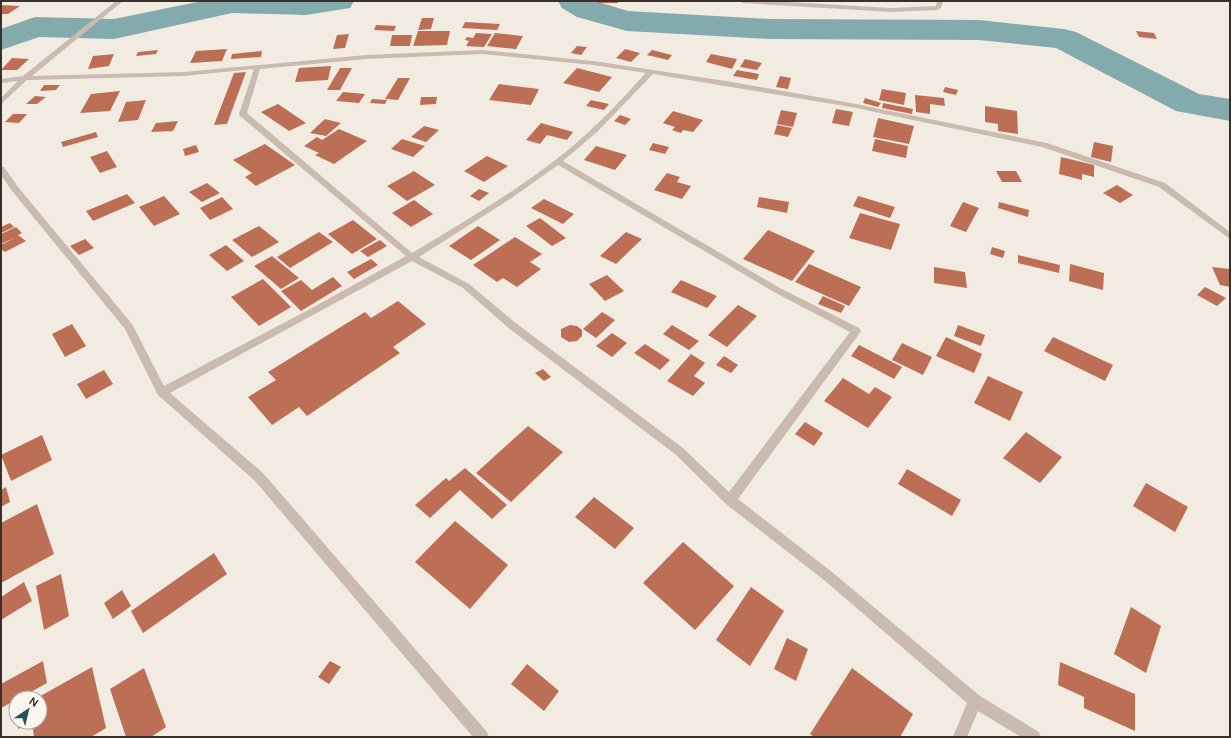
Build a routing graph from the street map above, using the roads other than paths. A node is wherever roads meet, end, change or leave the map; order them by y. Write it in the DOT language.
graph roads {
  1 [pos="120,1"];
  2 [pos="744,1"];
  3 [pos="940,1"];
  4 [pos="258,66"];
  5 [pos="651,72"];
  6 [pos="24,78"];
  7 [pos="1,82"];
  8 [pos="1,102"];
  9 [pos="558,162"];
  10 [pos="1,169"];
  11 [pos="1230,236"];
  12 [pos="412,257"];
  13 [pos="162,392"];
  14 [pos="730,500"];
  15 [pos="975,701"];
  16 [pos="482,737"];
  17 [pos="960,737"];
  18 [pos="1034,737"];
  1 -- 6 [label="street"];
  2 -- 3 [label="street"];
  4 -- 5 [label="street"];
  4 -- 6 [label="street"];
  4 -- 12 [label="street"];
  5 -- 9 [label="street"];
  5 -- 11 [label="street"];
  6 -- 7 [label="street"];
  6 -- 8 [label="street"];
  9 -- 12 [label="street"];
  9 -- 14 [label="street"];
  10 -- 13 [label="street"];
  12 -- 13 [label="street"];
  12 -- 14 [label="street"];
  13 -- 16 [label="street"];
  14 -- 15 [label="street"];
  15 -- 17 [label="street"];
  15 -- 18 [label="street"];
}
